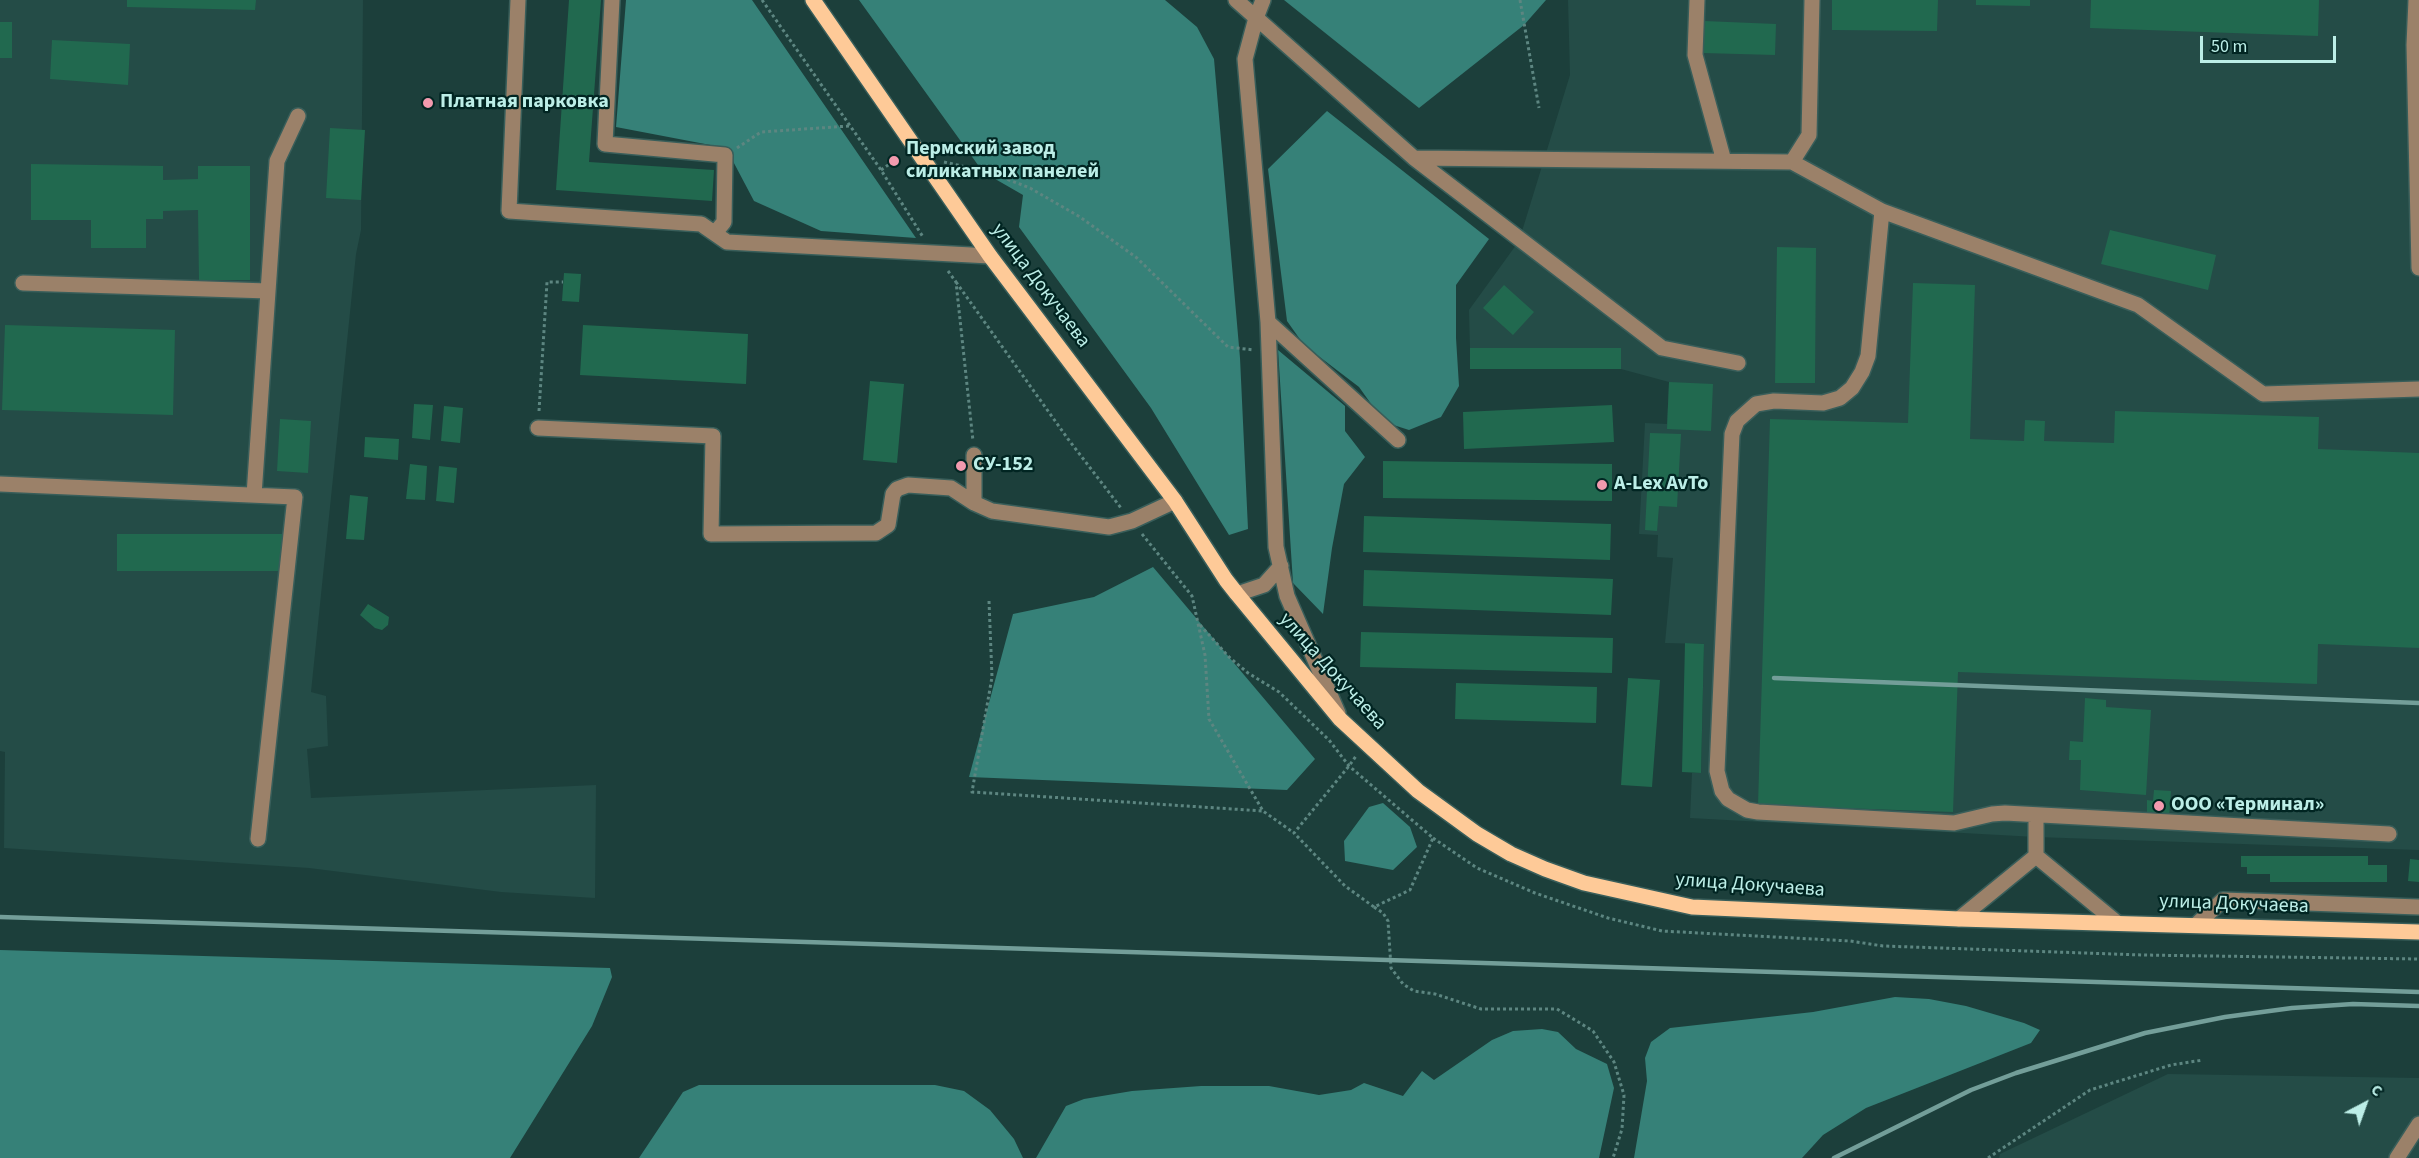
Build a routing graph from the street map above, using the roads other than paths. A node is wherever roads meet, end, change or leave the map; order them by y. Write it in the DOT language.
graph roads {
  1 [pos="518,0"];
  2 [pos="612,0"];
  3 [pos="813,0"];
  4 [pos="1236,0"];
  5 [pos="1263,0"];
  6 [pos="1697,0"];
  7 [pos="1812,0"];
  8 [pos="2416,0"];
  9 [pos="1256,18"];
  10 [pos="2417,45"];
  11 [pos="298,116"];
  12 [pos="1414,158"];
  13 [pos="1724,162"];
  14 [pos="1792,162"];
  15 [pos="1882,211"];
  16 [pos="715,234"];
  17 [pos="990,256"];
  18 [pos="2419,268"];
  19 [pos="23,283"];
  20 [pos="268,291"];
  21 [pos="1268,322"];
  22 [pos="1738,363"];
  23 [pos="2419,389"];
  24 [pos="538,428"];
  25 [pos="1398,440"];
  26 [pos="974,455"];
  27 [pos="0,484"];
  28 [pos="254,495"];
  29 [pos="1175,501"];
  30 [pos="974,503"];
  31 [pos="1281,566"];
  32 [pos="1237,594"];
  33 [pos="1340,719"];
  34 [pos="2036,816"];
  35 [pos="2389,834"];
  36 [pos="258,839"];
  37 [pos="2036,856"];
  38 [pos="2419,907"];
  39 [pos="1959,919"];
  40 [pos="2116,922"];
  41 [pos="2197,924"];
  42 [pos="2419,932"];
  43 [pos="2419,1124"];
  44 [pos="2397,1158"];
  1 -- 16 [label="street"];
  2 -- 16 [label="street"];
  3 -- 17 [label="main road, улица Докучаева"];
  4 -- 9 [label="street"];
  5 -- 9 [label="street"];
  6 -- 13 [label="street"];
  7 -- 14 [label="street"];
  8 -- 10 [label="street"];
  9 -- 12 [label="street"];
  9 -- 21 [label="street"];
  10 -- 18 [label="street"];
  11 -- 20 [label="street"];
  12 -- 13 [label="street"];
  12 -- 22 [label="street"];
  13 -- 14 [label="street"];
  14 -- 15 [label="street"];
  15 -- 23 [label="street"];
  15 -- 34 [label="street"];
  16 -- 17 [label="street"];
  17 -- 29 [label="main road, улица Докучаева"];
  19 -- 20 [label="street"];
  20 -- 28 [label="street"];
  21 -- 25 [label="street"];
  21 -- 31 [label="street"];
  24 -- 30 [label="street"];
  26 -- 30 [label="street"];
  27 -- 28 [label="street"];
  28 -- 36 [label="street"];
  29 -- 30 [label="street"];
  29 -- 32 [label="main road, улица Докучаева"];
  31 -- 32 [label="street"];
  31 -- 33 [label="street"];
  32 -- 33 [label="main road, улица Докучаева"];
  33 -- 39 [label="main road, улица Докучаева"];
  34 -- 35 [label="street"];
  34 -- 37 [label="street"];
  37 -- 39 [label="street"];
  37 -- 40 [label="street"];
  38 -- 41 [label="street"];
  39 -- 40 [label="main road, улица Докучаева"];
  40 -- 41 [label="main road, улица Докучаева"];
  41 -- 42 [label="main road, улица Докучаева"];
  43 -- 44 [label="street"];
}
